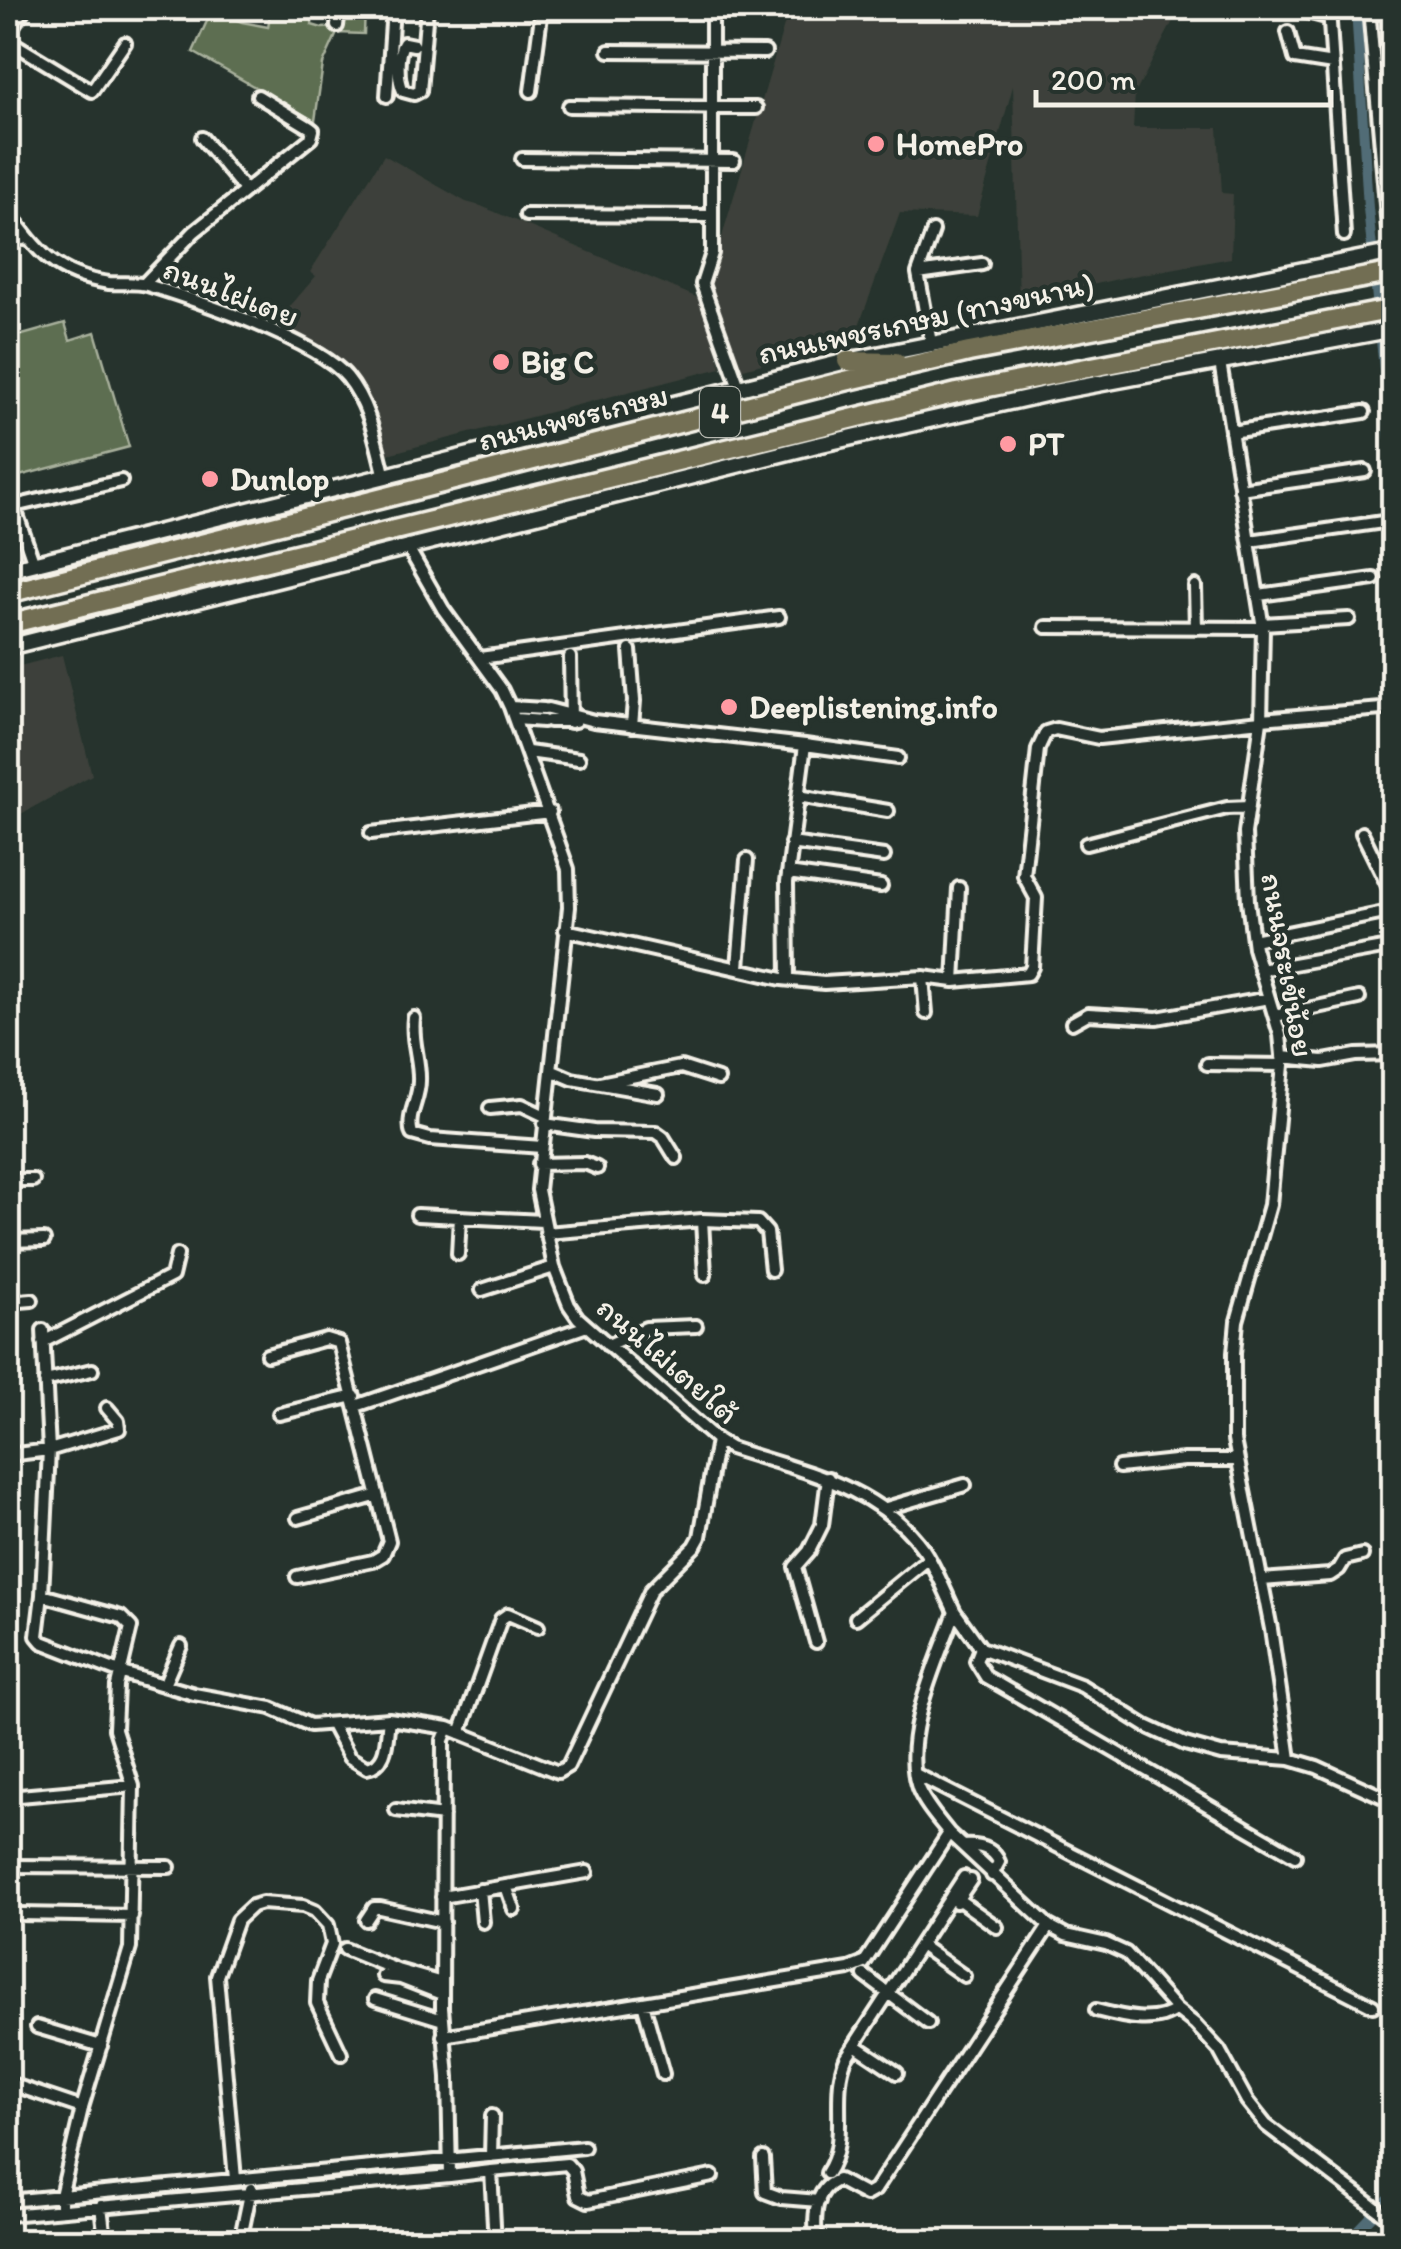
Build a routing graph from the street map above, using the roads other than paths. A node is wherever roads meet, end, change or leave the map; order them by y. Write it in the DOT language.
graph roads {
  1 [pos="25,8"];
  2 [pos="338,8"];
  3 [pos="393,8"];
  4 [pos="427,8"];
  5 [pos="542,8"];
  6 [pos="712,8"];
  7 [pos="1292,8"];
  8 [pos="1369,8"];
  9 [pos="1330,12"];
  10 [pos="337,26"];
  11 [pos="1288,32"];
  12 [pos="8,36"];
  13 [pos="125,42"];
  14 [pos="414,45"];
  15 [pos="712,50"];
  16 [pos="608,52"];
  17 [pos="765,52"];
  18 [pos="1333,64"];
  19 [pos="531,91"];
  20 [pos="258,96"];
  21 [pos="387,96"];
  22 [pos="569,106"];
  23 [pos="712,106"];
  24 [pos="756,108"];
  25 [pos="202,138"];
  26 [pos="522,159"];
  27 [pos="712,161"];
  28 [pos="734,161"];
  29 [pos="244,190"];
  30 [pos="8,211"];
  31 [pos="526,214"];
  32 [pos="712,216"];
  33 [pos="1388,228"];
  34 [pos="933,231"];
  35 [pos="1344,235"];
  36 [pos="26,238"];
  37 [pos="8,242"];
  38 [pos="1390,253"];
  39 [pos="982,264"];
  40 [pos="1391,272"];
  41 [pos="918,273"];
  42 [pos="144,284"];
  43 [pos="1394,309"];
  44 [pos="1351,327"];
  45 [pos="1394,329"];
  46 [pos="931,343"];
  47 [pos="847,361"];
  48 [pos="1220,362"];
  49 [pos="922,363"];
  50 [pos="739,388"];
  51 [pos="1364,412"];
  52 [pos="1231,432"];
  53 [pos="1365,471"];
  54 [pos="385,477"];
  55 [pos="121,481"];
  56 [pos="1240,489"];
  57 [pos="11,507"];
  58 [pos="1383,522"];
  59 [pos="1250,541"];
  60 [pos="407,546"];
  61 [pos="34,564"];
  62 [pos="8,570"];
  63 [pos="1374,579"];
  64 [pos="1195,586"];
  65 [pos="8,594"];
  66 [pos="1259,595"];
  67 [pos="779,617"];
  68 [pos="1349,620"];
  69 [pos="8,624"];
  70 [pos="1262,626"];
  71 [pos="1046,628"];
  72 [pos="1196,628"];
  73 [pos="8,647"];
  74 [pos="630,650"];
  75 [pos="570,657"];
  76 [pos="480,658"];
  77 [pos="510,706"];
  78 [pos="1394,708"];
  79 [pos="546,715"];
  80 [pos="574,718"];
  81 [pos="516,719"];
  82 [pos="1261,720"];
  83 [pos="632,726"];
  84 [pos="805,745"];
  85 [pos="528,752"];
  86 [pos="898,758"];
  87 [pos="578,759"];
  88 [pos="798,796"];
  89 [pos="1249,807"];
  90 [pos="888,811"];
  91 [pos="550,812"];
  92 [pos="1362,832"];
  93 [pos="371,833"];
  94 [pos="792,843"];
  95 [pos="1086,844"];
  96 [pos="884,856"];
  97 [pos="747,860"];
  98 [pos="788,873"];
  99 [pos="881,886"];
  100 [pos="959,888"];
  101 [pos="1394,898"];
  102 [pos="1394,912"];
  103 [pos="565,930"];
  104 [pos="1253,940"];
  105 [pos="1394,946"];
  106 [pos="738,967"];
  107 [pos="1260,970"];
  108 [pos="922,978"];
  109 [pos="788,979"];
  110 [pos="954,981"];
  111 [pos="1269,998"];
  112 [pos="1358,998"];
  113 [pos="926,1013"];
  114 [pos="1274,1016"];
  115 [pos="414,1018"];
  116 [pos="1072,1023"];
  117 [pos="1394,1054"];
  118 [pos="1282,1061"];
  119 [pos="1207,1064"];
  120 [pos="552,1071"];
  121 [pos="718,1079"];
  122 [pos="600,1083"];
  123 [pos="658,1094"];
  124 [pos="490,1108"];
  125 [pos="545,1120"];
  126 [pos="542,1146"];
  127 [pos="676,1158"];
  128 [pos="539,1164"];
  129 [pos="596,1168"];
  130 [pos="8,1180"];
  131 [pos="33,1180"];
  132 [pos="416,1215"];
  133 [pos="460,1218"];
  134 [pos="543,1220"];
  135 [pos="702,1220"];
  136 [pos="546,1233"];
  137 [pos="44,1240"];
  138 [pos="8,1241"];
  139 [pos="458,1254"];
  140 [pos="177,1255"];
  141 [pos="554,1267"];
  142 [pos="771,1270"];
  143 [pos="705,1275"];
  144 [pos="482,1290"];
  145 [pos="32,1300"];
  146 [pos="8,1302"];
  147 [pos="587,1326"];
  148 [pos="696,1326"];
  149 [pos="608,1345"];
  150 [pos="267,1354"];
  151 [pos="92,1370"];
  152 [pos="45,1381"];
  153 [pos="355,1401"];
  154 [pos="108,1408"];
  155 [pos="280,1414"];
  156 [pos="718,1440"];
  157 [pos="49,1450"];
  158 [pos="8,1455"];
  159 [pos="1236,1460"];
  160 [pos="1119,1467"];
  161 [pos="828,1478"];
  162 [pos="965,1485"];
  163 [pos="375,1496"];
  164 [pos="883,1509"];
  165 [pos="298,1518"];
  166 [pos="1362,1555"];
  167 [pos="928,1559"];
  168 [pos="297,1578"];
  169 [pos="1261,1580"];
  170 [pos="42,1595"];
  171 [pos="955,1612"];
  172 [pos="856,1618"];
  173 [pos="538,1627"];
  174 [pos="816,1642"];
  175 [pos="181,1646"];
  176 [pos="981,1648"];
  177 [pos="119,1672"];
  178 [pos="164,1686"];
  179 [pos="389,1718"];
  180 [pos="332,1726"];
  181 [pos="454,1731"];
  182 [pos="1290,1758"];
  183 [pos="915,1774"];
  184 [pos="133,1786"];
  185 [pos="8,1797"];
  186 [pos="1394,1802"];
  187 [pos="396,1810"];
  188 [pos="442,1816"];
  189 [pos="950,1833"];
  190 [pos="963,1846"];
  191 [pos="1295,1856"];
  192 [pos="131,1865"];
  193 [pos="8,1866"];
  194 [pos="169,1866"];
  195 [pos="973,1871"];
  196 [pos="587,1872"];
  197 [pos="992,1875"];
  198 [pos="506,1886"];
  199 [pos="480,1890"];
  200 [pos="442,1897"];
  201 [pos="955,1898"];
  202 [pos="514,1909"];
  203 [pos="20,1914"];
  204 [pos="132,1916"];
  205 [pos="366,1920"];
  206 [pos="443,1922"];
  207 [pos="484,1922"];
  208 [pos="1049,1926"];
  209 [pos="996,1927"];
  210 [pos="920,1945"];
  211 [pos="346,1950"];
  212 [pos="864,1975"];
  213 [pos="383,1976"];
  214 [pos="964,1976"];
  215 [pos="442,1988"];
  216 [pos="888,1994"];
  217 [pos="376,1999"];
  218 [pos="643,2002"];
  219 [pos="1373,2006"];
  220 [pos="1096,2010"];
  221 [pos="1176,2010"];
  222 [pos="442,2020"];
  223 [pos="928,2023"];
  224 [pos="37,2027"];
  225 [pos="444,2036"];
  226 [pos="854,2044"];
  227 [pos="101,2046"];
  228 [pos="341,2054"];
  229 [pos="897,2073"];
  230 [pos="663,2074"];
  231 [pos="8,2084"];
  232 [pos="82,2108"];
  233 [pos="492,2116"];
  234 [pos="584,2148"];
  235 [pos="491,2156"];
  236 [pos="763,2158"];
  237 [pos="450,2159"];
  238 [pos="491,2171"];
  239 [pos="826,2173"];
  240 [pos="450,2176"];
  241 [pos="712,2176"];
  242 [pos="252,2178"];
  243 [pos="236,2179"];
  244 [pos="250,2193"];
  245 [pos="61,2196"];
  246 [pos="818,2200"];
  247 [pos="8,2201"];
  248 [pos="101,2206"];
  249 [pos="61,2210"];
  250 [pos="8,2215"];
  251 [pos="1394,2222"];
  252 [pos="155,2238"];
  253 [pos="105,2239"];
  254 [pos="240,2242"];
  255 [pos="495,2242"];
  256 [pos="816,2242"];
  1 -- 12 [label="street"];
  2 -- 10 [label="street"];
  3 -- 21 [label="street"];
  4 -- 14 [label="street"];
  5 -- 19 [label="street"];
  6 -- 15 [label="street"];
  7 -- 9 [label="street"];
  8 -- 33 [label="street"];
  9 -- 18 [label="street"];
  11 -- 18 [label="street"];
  12 -- 13 [label="street"];
  15 -- 16 [label="street"];
  15 -- 17 [label="street"];
  15 -- 23 [label="street"];
  18 -- 35 [label="street"];
  20 -- 29 [label="street"];
  22 -- 23 [label="street"];
  23 -- 24 [label="street"];
  23 -- 27 [label="street"];
  25 -- 29 [label="street"];
  26 -- 27 [label="street"];
  27 -- 28 [label="street"];
  27 -- 32 [label="street"];
  29 -- 42 [label="street"];
  30 -- 36 [label="street, ถนนไผ่เตย"];
  31 -- 32 [label="street"];
  32 -- 50 [label="street"];
  34 -- 41 [label="street"];
  36 -- 37 [label="street"];
  36 -- 42 [label="street, ถนนไผ่เตย"];
  38 -- 46 [label="main road, ถนนเพชรเกษม (ทางขนาน) / 4"];
  39 -- 41 [label="street"];
  40 -- 49 [label="highway, ถนนเพชรเกษม / 4"];
  41 -- 46 [label="street"];
  42 -- 54 [label="street, ถนนไผ่เตย"];
  43 -- 44 [label="highway, ถนนเพชรเกษม / 4"];
  44 -- 45 [label="main road, 4"];
  44 -- 48 [label="main road, 4"];
  44 -- 69 [label="highway, ถนนเพชรเกษม / 4"];
  46 -- 47 [label="main road, ถนนเพชรเกษม (ทางขนาน) / 4"];
  47 -- 49 [label="highway"];
  47 -- 50 [label="main road, ถนนเพชรเกษม (ทางขนาน) / 4"];
  48 -- 52 [label="street, ถนนจระเข้น้อย"];
  48 -- 60 [label="main road, 4"];
  49 -- 65 [label="highway, ถนนเพชรเกษม / 4"];
  50 -- 54 [label="main road, ถนนเพชรเกษม (ทางขนาน) / 4"];
  51 -- 52 [label="street"];
  52 -- 56 [label="street, ถนนจระเข้น้อย"];
  53 -- 56 [label="street"];
  54 -- 61 [label="main road, ถนนเพชรเกษม (ทางขนาน) / 4"];
  55 -- 57 [label="street"];
  56 -- 59 [label="street, ถนนจระเข้น้อย"];
  57 -- 61 [label="street"];
  58 -- 59 [label="street"];
  59 -- 66 [label="street, ถนนจระเข้น้อย"];
  60 -- 73 [label="main road, 4"];
  60 -- 76 [label="street, ถนนไผ่เตยใต้"];
  61 -- 62 [label="main road, ถนนเพชรเกษม (ทางขนาน) / 4"];
  63 -- 66 [label="street"];
  64 -- 72 [label="street"];
  66 -- 70 [label="street, ถนนจระเข้น้อย"];
  67 -- 76 [label="street"];
  68 -- 70 [label="street"];
  70 -- 72 [label="street"];
  70 -- 82 [label="street, ถนนจระเข้น้อย"];
  71 -- 72 [label="street"];
  74 -- 83 [label="street"];
  75 -- 80 [label="street"];
  76 -- 77 [label="street, ถนนไผ่เตยใต้"];
  77 -- 79 [label="street"];
  77 -- 81 [label="street, ถนนไผ่เตยใต้"];
  78 -- 82 [label="street"];
  79 -- 80 [label="street"];
  79 -- 81 [label="street"];
  80 -- 83 [label="street"];
  81 -- 85 [label="street, ถนนไผ่เตยใต้"];
  82 -- 89 [label="street, ถนนจระเข้น้อย"];
  82 -- 110 [label="street"];
  83 -- 84 [label="street"];
  84 -- 86 [label="street"];
  84 -- 88 [label="street"];
  85 -- 87 [label="street"];
  85 -- 91 [label="street, ถนนไผ่เตยใต้"];
  88 -- 90 [label="street"];
  88 -- 94 [label="street"];
  89 -- 95 [label="street"];
  89 -- 104 [label="street, ถนนจระเข้น้อย"];
  91 -- 93 [label="street"];
  91 -- 103 [label="street, ถนนไผ่เตยใต้"];
  92 -- 101 [label="street"];
  94 -- 96 [label="street"];
  94 -- 98 [label="street"];
  97 -- 106 [label="street"];
  98 -- 99 [label="street"];
  98 -- 109 [label="street"];
  100 -- 110 [label="street"];
  102 -- 104 [label="street"];
  103 -- 106 [label="street"];
  103 -- 120 [label="street, ถนนไผ่เตยใต้"];
  104 -- 107 [label="street, ถนนจระเข้น้อย"];
  105 -- 107 [label="street"];
  106 -- 109 [label="street"];
  107 -- 111 [label="street, ถนนจระเข้น้อย"];
  108 -- 109 [label="street"];
  108 -- 110 [label="street"];
  108 -- 113 [label="street"];
  111 -- 114 [label="street, ถนนจระเข้น้อย"];
  111 -- 116 [label="street"];
  112 -- 114 [label="street"];
  114 -- 118 [label="street, ถนนจระเข้น้อย"];
  115 -- 126 [label="street"];
  117 -- 118 [label="street"];
  118 -- 119 [label="street"];
  118 -- 159 [label="street, ถนนจระเข้น้อย"];
  120 -- 122 [label="street"];
  120 -- 125 [label="street, ถนนไผ่เตยใต้"];
  121 -- 122 [label="street"];
  122 -- 123 [label="street"];
  124 -- 125 [label="street"];
  125 -- 126 [label="street, ถนนไผ่เตยใต้"];
  125 -- 127 [label="street"];
  126 -- 128 [label="street, ถนนไผ่เตยใต้"];
  128 -- 129 [label="street"];
  128 -- 134 [label="street, ถนนไผ่เตยใต้"];
  130 -- 131 [label="street"];
  132 -- 133 [label="street"];
  133 -- 134 [label="street"];
  133 -- 139 [label="street"];
  134 -- 136 [label="street, ถนนไผ่เตยใต้"];
  135 -- 136 [label="street"];
  135 -- 142 [label="street"];
  135 -- 143 [label="street"];
  136 -- 141 [label="street, ถนนไผ่เตยใต้"];
  137 -- 138 [label="street"];
  140 -- 152 [label="street"];
  141 -- 144 [label="street"];
  141 -- 147 [label="street, ถนนไผ่เตยใต้"];
  145 -- 146 [label="street"];
  147 -- 149 [label="street, ถนนไผ่เตยใต้"];
  147 -- 153 [label="street"];
  148 -- 149 [label="street"];
  149 -- 156 [label="street, ถนนไผ่เตยใต้"];
  150 -- 153 [label="street"];
  151 -- 152 [label="street"];
  152 -- 157 [label="street"];
  153 -- 155 [label="street"];
  153 -- 163 [label="street"];
  154 -- 157 [label="street"];
  156 -- 161 [label="street, ถนนไผ่เตยใต้"];
  156 -- 181 [label="street"];
  157 -- 158 [label="street"];
  157 -- 170 [label="street"];
  159 -- 160 [label="street"];
  159 -- 169 [label="street, ถนนจระเข้น้อย"];
  161 -- 164 [label="street, ถนนไผ่เตยใต้"];
  161 -- 174 [label="street"];
  162 -- 164 [label="street"];
  163 -- 165 [label="street"];
  163 -- 168 [label="street"];
  164 -- 167 [label="street, ถนนไผ่เตยใต้"];
  166 -- 169 [label="street"];
  167 -- 171 [label="street, ถนนไผ่เตยใต้"];
  167 -- 172 [label="street"];
  169 -- 182 [label="street, ถนนจระเข้น้อย"];
  170 -- 177 [label="street"];
  170 -- 177 [label="street"];
  171 -- 176 [label="street, ถนนไผ่เตยใต้"];
  171 -- 183 [label="street"];
  173 -- 181 [label="street"];
  175 -- 178 [label="street"];
  176 -- 182 [label="street"];
  176 -- 191 [label="street, ถนนไผ่เตยใต้"];
  177 -- 178 [label="street"];
  177 -- 184 [label="street"];
  178 -- 180 [label="street"];
  179 -- 180 [label="street"];
  179 -- 180 [label="street"];
  179 -- 181 [label="street"];
  181 -- 188 [label="street"];
  182 -- 186 [label="street"];
  183 -- 189 [label="street"];
  183 -- 219 [label="street"];
  184 -- 185 [label="street"];
  184 -- 192 [label="street"];
  187 -- 188 [label="street"];
  188 -- 200 [label="street"];
  189 -- 190 [label="street"];
  189 -- 218 [label="street"];
  190 -- 195 [label="street"];
  190 -- 197 [label="street"];
  192 -- 193 [label="street"];
  192 -- 194 [label="street"];
  192 -- 204 [label="street"];
  195 -- 197 [label="street"];
  195 -- 201 [label="street"];
  196 -- 198 [label="street"];
  197 -- 208 [label="street"];
  198 -- 199 [label="street"];
  198 -- 202 [label="street"];
  199 -- 200 [label="street"];
  199 -- 207 [label="street"];
  200 -- 206 [label="street"];
  201 -- 209 [label="street"];
  201 -- 210 [label="street"];
  203 -- 204 [label="street"];
  204 -- 227 [label="street"];
  205 -- 206 [label="street"];
  206 -- 215 [label="street"];
  208 -- 221 [label="street"];
  208 -- 246 [label="street"];
  210 -- 214 [label="street"];
  210 -- 216 [label="street"];
  211 -- 215 [label="street"];
  212 -- 216 [label="street"];
  213 -- 215 [label="street"];
  215 -- 222 [label="street"];
  216 -- 223 [label="street"];
  216 -- 226 [label="street"];
  217 -- 222 [label="street"];
  218 -- 225 [label="street"];
  218 -- 230 [label="street"];
  220 -- 221 [label="street"];
  221 -- 251 [label="street"];
  222 -- 225 [label="street"];
  224 -- 227 [label="street"];
  225 -- 237 [label="street"];
  226 -- 229 [label="street"];
  226 -- 239 [label="street"];
  227 -- 232 [label="street"];
  228 -- 243 [label="street"];
  231 -- 232 [label="street"];
  232 -- 245 [label="street"];
  233 -- 235 [label="street"];
  234 -- 235 [label="street"];
  235 -- 237 [label="street"];
  236 -- 246 [label="street"];
  237 -- 240 [label="street"];
  237 -- 242 [label="street"];
  238 -- 240 [label="street"];
  238 -- 241 [label="street"];
  238 -- 255 [label="street"];
  240 -- 244 [label="street"];
  242 -- 243 [label="street"];
  242 -- 244 [label="street"];
  243 -- 245 [label="street"];
  244 -- 248 [label="street"];
  244 -- 254 [label="street"];
  245 -- 247 [label="street"];
  245 -- 249 [label="street"];
  246 -- 256 [label="street"];
  248 -- 249 [label="street"];
  248 -- 253 [label="street"];
  249 -- 250 [label="street"];
  252 -- 253 [label="street"];
}
